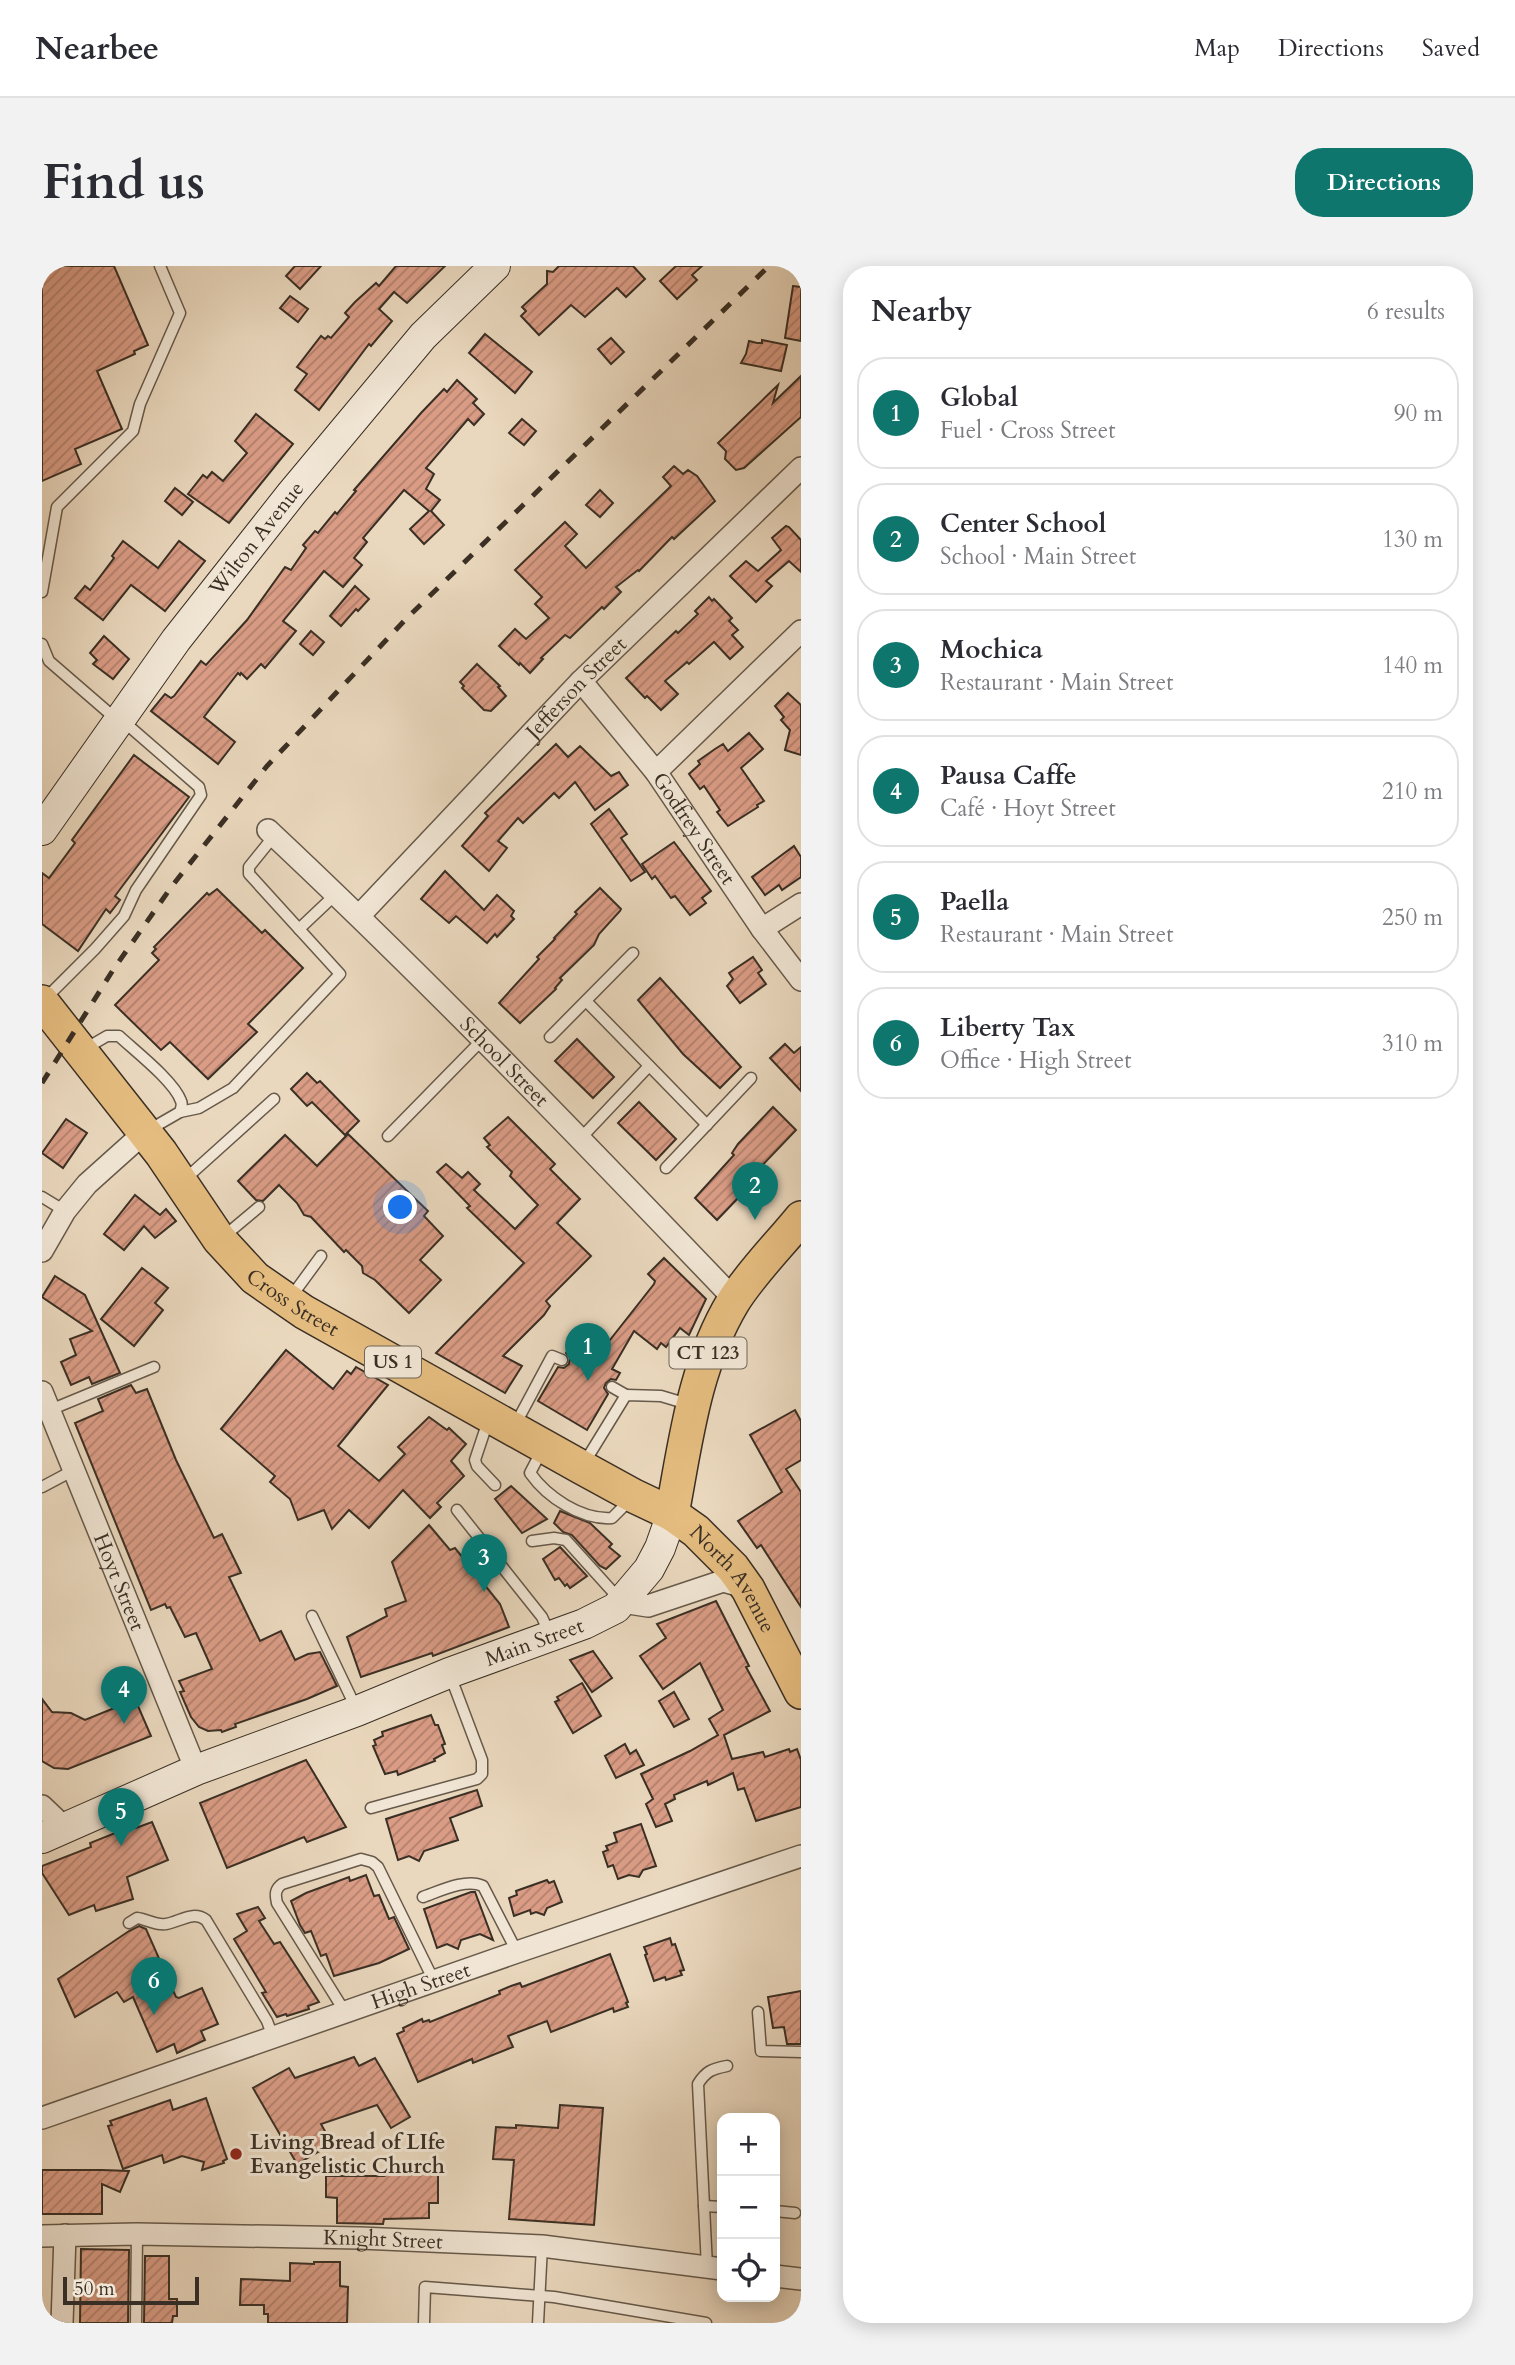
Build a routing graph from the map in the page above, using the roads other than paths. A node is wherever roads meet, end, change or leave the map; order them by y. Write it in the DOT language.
graph roads {
  1 [pos="160,266"];
  2 [pos="486,269"];
  3 [pos="801,468"];
  4 [pos="42,592"];
  5 [pos="801,631"];
  6 [pos="42,645"];
  7 [pos="581,681"];
  8 [pos="119,720"];
  9 [pos="656,772"];
  10 [pos="42,830"];
  11 [pos="271,833"];
  12 [pos="336,894"];
  13 [pos="801,904"];
  14 [pos="359,916"];
  15 [pos="299,929"];
  16 [pos="762,929"];
  17 [pos="633,953"];
  18 [pos="801,980"];
  19 [pos="586,1000"];
  20 [pos="42,1002"];
  21 [pos="550,1037"];
  22 [pos="482,1040"];
  23 [pos="81,1052"];
  24 [pos="649,1066"];
  25 [pos="751,1079"];
  26 [pos="274,1099"];
  27 [pos="180,1112"];
  28 [pos="707,1125"];
  29 [pos="145,1132"];
  30 [pos="388,1136"];
  31 [pos="580,1139"];
  32 [pos="666,1168"];
  33 [pos="181,1183"];
  34 [pos="42,1196"];
  35 [pos="259,1207"];
  36 [pos="65,1210"];
  37 [pos="801,1218"];
  38 [pos="219,1240"];
  39 [pos="42,1251"];
  40 [pos="321,1256"];
  41 [pos="734,1300"];
  42 [pos="287,1302"];
  43 [pos="562,1360"];
  44 [pos="154,1367"];
  45 [pos="612,1387"];
  46 [pos="626,1395"];
  47 [pos="46,1401"];
  48 [pos="692,1405"];
  49 [pos="501,1423"];
  50 [pos="544,1447"];
  51 [pos="581,1467"];
  52 [pos="74,1470"];
  53 [pos="495,1485"];
  54 [pos="42,1487"];
  55 [pos="634,1496"];
  56 [pos="457,1510"];
  57 [pos="672,1514"];
  58 [pos="532,1541"];
  59 [pos="748,1589"];
  60 [pos="622,1602"];
  61 [pos="312,1616"];
  62 [pos="550,1636"];
  63 [pos="449,1673"];
  64 [pos="801,1692"];
  65 [pos="358,1711"];
  66 [pos="196,1770"];
  67 [pos="42,1806"];
  68 [pos="371,1808"];
  69 [pos="53,1832"];
  70 [pos="801,1856"];
  71 [pos="423,1896"];
  72 [pos="129,1923"];
  73 [pos="517,1952"];
  74 [pos="434,1981"];
  75 [pos="345,2012"];
  76 [pos="758,2012"];
  77 [pos="272,2038"];
  78 [pos="801,2052"];
  79 [pos="727,2066"];
  80 [pos="42,2118"];
  81 [pos="704,2206"];
  82 [pos="717,2207"];
  83 [pos="780,2212"];
  84 [pos="795,2213"];
  85 [pos="137,2234"];
  86 [pos="65,2235"];
  87 [pos="42,2236"];
  88 [pos="541,2246"];
  89 [pos="715,2268"];
  90 [pos="780,2277"];
  91 [pos="801,2279"];
  92 [pos="540,2295"];
  93 [pos="62,2323"];
  94 [pos="136,2323"];
  95 [pos="424,2323"];
  96 [pos="538,2323"];
  97 [pos="706,2323"];
  1 -- 4 [label="lane"];
  2 -- 8 [label="main road, Wilton Avenue"];
  3 -- 7 [label="street, Jefferson Street"];
  5 -- 9 [label="street"];
  6 -- 8 [label="lane"];
  7 -- 9 [label="street, Godfrey Street"];
  7 -- 14 [label="street, Jefferson Street"];
  8 -- 10 [label="main road, Wilton Avenue"];
  8 -- 20 [label="lane"];
  9 -- 16 [label="street, Godfrey Street"];
  11 -- 12 [label="street, School Street"];
  11 -- 15 [label="lane"];
  12 -- 14 [label="street, School Street"];
  12 -- 15 [label="lane"];
  13 -- 16 [label="street"];
  14 -- 22 [label="street, School Street"];
  15 -- 27 [label="lane"];
  16 -- 18 [label="street, Godfrey Street"];
  17 -- 19 [label="lane"];
  19 -- 21 [label="lane"];
  19 -- 24 [label="lane"];
  20 -- 23 [label="main road, Cross Street / US 1"];
  22 -- 30 [label="lane"];
  22 -- 31 [label="street, School Street"];
  23 -- 27 [label="lane"];
  23 -- 29 [label="main road, Cross Street / US 1"];
  24 -- 28 [label="lane"];
  24 -- 31 [label="lane"];
  25 -- 28 [label="lane"];
  26 -- 33 [label="lane"];
  27 -- 29 [label="lane"];
  28 -- 32 [label="lane"];
  29 -- 33 [label="main road, Cross Street / US 1"];
  29 -- 36 [label="street"];
  31 -- 41 [label="street, School Street"];
  33 -- 38 [label="main road, Cross Street / US 1"];
  34 -- 36 [label="lane"];
  35 -- 38 [label="lane"];
  36 -- 39 [label="street"];
  37 -- 41 [label="main road, Main Street / CT 123"];
  38 -- 42 [label="main road, Cross Street / US 1"];
  40 -- 42 [label="lane"];
  41 -- 48 [label="main road, Main Street / CT 123"];
  42 -- 49 [label="main road, Cross Street / US 1"];
  43 -- 49 [label="lane"];
  44 -- 47 [label="lane"];
  45 -- 46 [label="lane"];
  46 -- 48 [label="lane"];
  46 -- 51 [label="lane"];
  47 -- 52 [label="street, Hoyt Street"];
  48 -- 57 [label="main road, Main Street / CT 123"];
  49 -- 50 [label="main road, Cross Street / US 1"];
  49 -- 53 [label="lane"];
  50 -- 51 [label="main road, Cross Street / US 1"];
  50 -- 55 [label="lane"];
  51 -- 55 [label="main road, Cross Street / US 1"];
  52 -- 54 [label="lane"];
  52 -- 66 [label="street, Hoyt Street"];
  55 -- 57 [label="main road, Cross Street / US 1"];
  56 -- 62 [label="lane"];
  57 -- 59 [label="main road, North Avenue / US 1"];
  57 -- 60 [label="main road, Main Street"];
  58 -- 60 [label="lane"];
  59 -- 60 [label="street"];
  59 -- 64 [label="main road, North Avenue / US 1"];
  60 -- 62 [label="main road, Main Street"];
  61 -- 65 [label="lane"];
  62 -- 63 [label="main road, Main Street"];
  63 -- 65 [label="main road, Main Street"];
  63 -- 68 [label="lane"];
  65 -- 66 [label="main road, Main Street"];
  66 -- 69 [label="main road, Main Street"];
  67 -- 69 [label="street"];
  70 -- 73 [label="street, High Street"];
  71 -- 73 [label="lane"];
  72 -- 77 [label="lane"];
  73 -- 74 [label="street, High Street"];
  74 -- 75 [label="street, High Street"];
  74 -- 75 [label="lane"];
  75 -- 77 [label="street, High Street"];
  76 -- 78 [label="lane"];
  77 -- 80 [label="street, High Street"];
  79 -- 81 [label="lane"];
  81 -- 82 [label="lane"];
  81 -- 89 [label="lane"];
  83 -- 84 [label="lane"];
  85 -- 86 [label="street, Knight Street"];
  85 -- 88 [label="street, Knight Street"];
  85 -- 94 [label="lane"];
  86 -- 87 [label="street, Knight Street"];
  86 -- 93 [label="street"];
  88 -- 89 [label="street, Knight Street"];
  88 -- 92 [label="lane"];
  90 -- 91 [label="street"];
  92 -- 95 [label="lane"];
  92 -- 96 [label="lane"];
  92 -- 97 [label="lane"];
}
